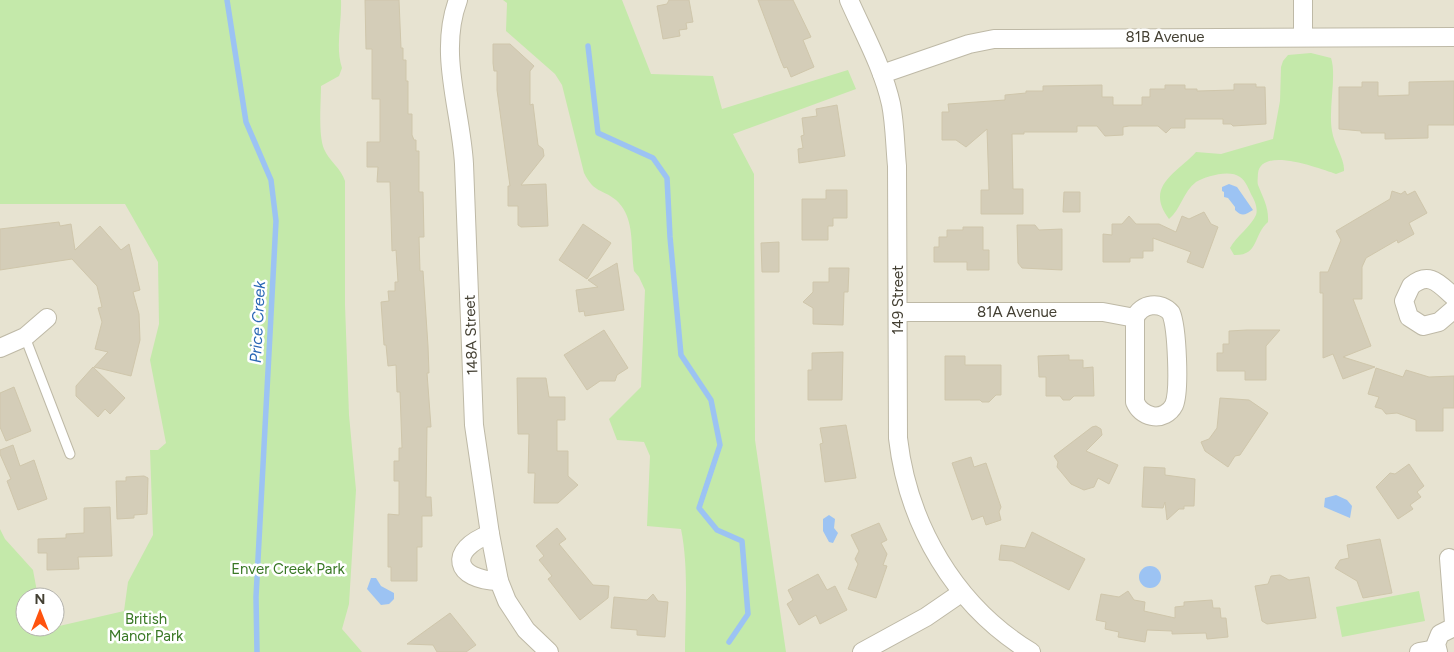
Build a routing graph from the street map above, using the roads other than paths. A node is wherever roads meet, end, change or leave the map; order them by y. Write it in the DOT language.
graph roads {
  1 [pos="458,0"];
  2 [pos="849,0"];
  3 [pos="1303,0"];
  4 [pos="1303,37"];
  5 [pos="1454,37"];
  6 [pos="882,74"];
  7 [pos="1454,296"];
  8 [pos="1454,309"];
  9 [pos="898,312"];
  10 [pos="47,318"];
  11 [pos="1134,318"];
  12 [pos="25,337"];
  13 [pos="0,348"];
  14 [pos="70,454"];
  15 [pos="490,534"];
  16 [pos="1449,558"];
  17 [pos="499,581"];
  18 [pos="961,593"];
  19 [pos="1454,623"];
  20 [pos="1454,627"];
  21 [pos="1437,651"];
  22 [pos="549,652"];
  23 [pos="862,652"];
  24 [pos="1031,652"];
  25 [pos="1419,652"];
  1 -- 15 [label="street, 148A Street"];
  2 -- 6 [label="street, 149 Street"];
  3 -- 4 [label="street"];
  4 -- 5 [label="street, 81B Avenue"];
  4 -- 6 [label="street, 81B Avenue"];
  6 -- 9 [label="street, 149 Street"];
  7 -- 8 [label="street"];
  9 -- 11 [label="street, 81A Avenue"];
  9 -- 18 [label="street, 149 Street"];
  10 -- 12 [label="street"];
  11 -- 11 [label="street"];
  12 -- 13 [label="street"];
  12 -- 14 [label="lane"];
  15 -- 17 [label="street, 148A Street"];
  15 -- 17 [label="street"];
  16 -- 19 [label="street"];
  17 -- 22 [label="street, 148A Street"];
  18 -- 23 [label="street"];
  18 -- 24 [label="street, 149 Street"];
  20 -- 21 [label="street"];
  21 -- 25 [label="street"];
}
